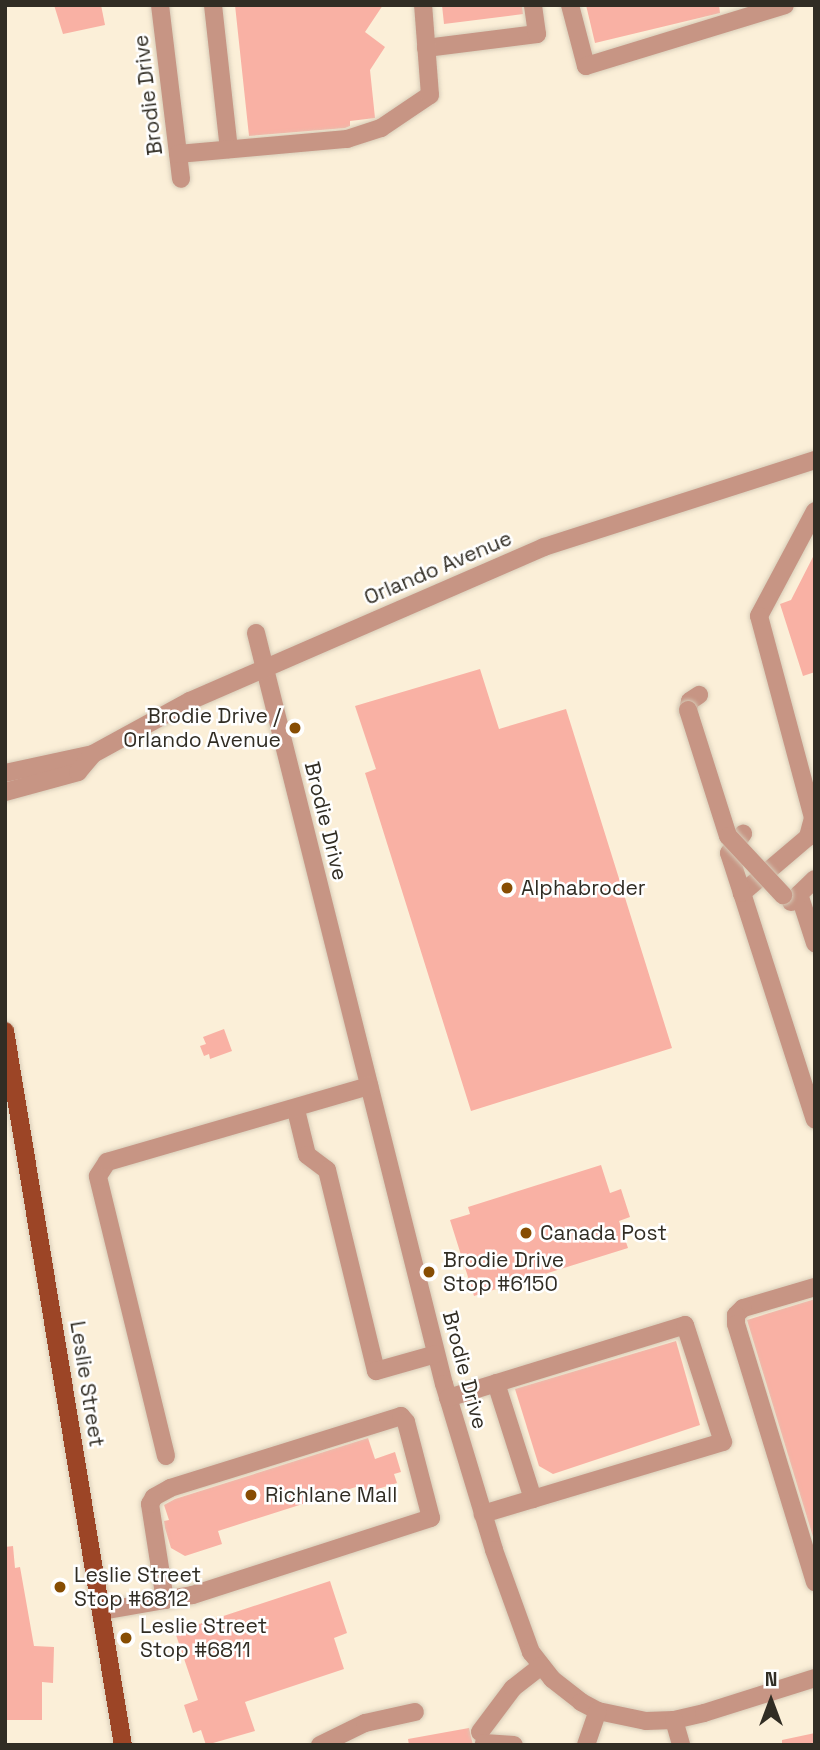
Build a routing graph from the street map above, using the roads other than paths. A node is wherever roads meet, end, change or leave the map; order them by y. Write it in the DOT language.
graph roads {
  1 [pos="160,5"];
  2 [pos="213,5"];
  3 [pos="423,5"];
  4 [pos="533,5"];
  5 [pos="570,5"];
  6 [pos="785,5"];
  7 [pos="426,48"];
  8 [pos="229,149"];
  9 [pos="178,154"];
  10 [pos="181,178"];
  11 [pos="815,460"];
  12 [pos="815,511"];
  13 [pos="256,633"];
  14 [pos="265,668"];
  15 [pos="699,695"];
  16 [pos="93,754"];
  17 [pos="5,773"];
  18 [pos="5,792"];
  19 [pos="743,834"];
  20 [pos="815,879"];
  21 [pos="748,887"];
  22 [pos="791,895"];
  23 [pos="815,943"];
  24 [pos="5,1031"];
  25 [pos="369,1086"];
  26 [pos="296,1110"];
  27 [pos="815,1119"];
  28 [pos="815,1287"];
  29 [pos="436,1354"];
  30 [pos="496,1383"];
  31 [pos="448,1398"];
  32 [pos="166,1456"];
  33 [pos="533,1499"];
  34 [pos="483,1514"];
  35 [pos="815,1582"];
  36 [pos="165,1600"];
  37 [pos="102,1611"];
  38 [pos="541,1667"];
  39 [pos="815,1678"];
  40 [pos="598,1711"];
  41 [pos="415,1712"];
  42 [pos="674,1720"];
  43 [pos="123,1745"];
  44 [pos="320,1745"];
  45 [pos="514,1745"];
  46 [pos="586,1745"];
  47 [pos="681,1745"];
  1 -- 9 [label="street, Brodie Drive"];
  2 -- 8 [label="street"];
  3 -- 7 [label="street"];
  4 -- 7 [label="street"];
  5 -- 6 [label="street"];
  7 -- 8 [label="street"];
  8 -- 9 [label="street"];
  9 -- 10 [label="street, Brodie Drive"];
  11 -- 14 [label="street, Orlando Avenue"];
  12 -- 21 [label="street"];
  13 -- 14 [label="street, Brodie Drive"];
  14 -- 16 [label="street, Orlando Avenue"];
  14 -- 25 [label="street, Brodie Drive"];
  15 -- 22 [label="street, bridge"];
  16 -- 17 [label="street, Orlando Avenue"];
  16 -- 18 [label="street, Orlando Avenue"];
  19 -- 21 [label="street"];
  20 -- 22 [label="street"];
  21 -- 27 [label="street"];
  22 -- 23 [label="street"];
  24 -- 37 [label="main road, Leslie Street"];
  25 -- 26 [label="street"];
  25 -- 29 [label="street, Brodie Drive"];
  26 -- 29 [label="street"];
  26 -- 32 [label="street"];
  28 -- 35 [label="street"];
  29 -- 31 [label="street, Brodie Drive"];
  30 -- 31 [label="street"];
  30 -- 33 [label="street"];
  30 -- 33 [label="street"];
  31 -- 34 [label="street, Brodie Drive"];
  33 -- 34 [label="street"];
  34 -- 38 [label="street, Brodie Drive"];
  36 -- 36 [label="street"];
  36 -- 37 [label="street"];
  37 -- 43 [label="main road, Leslie Street"];
  38 -- 40 [label="street, Brodie Drive"];
  38 -- 45 [label="street"];
  39 -- 42 [label="street, Brodie Drive"];
  40 -- 42 [label="street, Brodie Drive"];
  40 -- 46 [label="street"];
  41 -- 44 [label="street"];
  42 -- 47 [label="street"];
}
